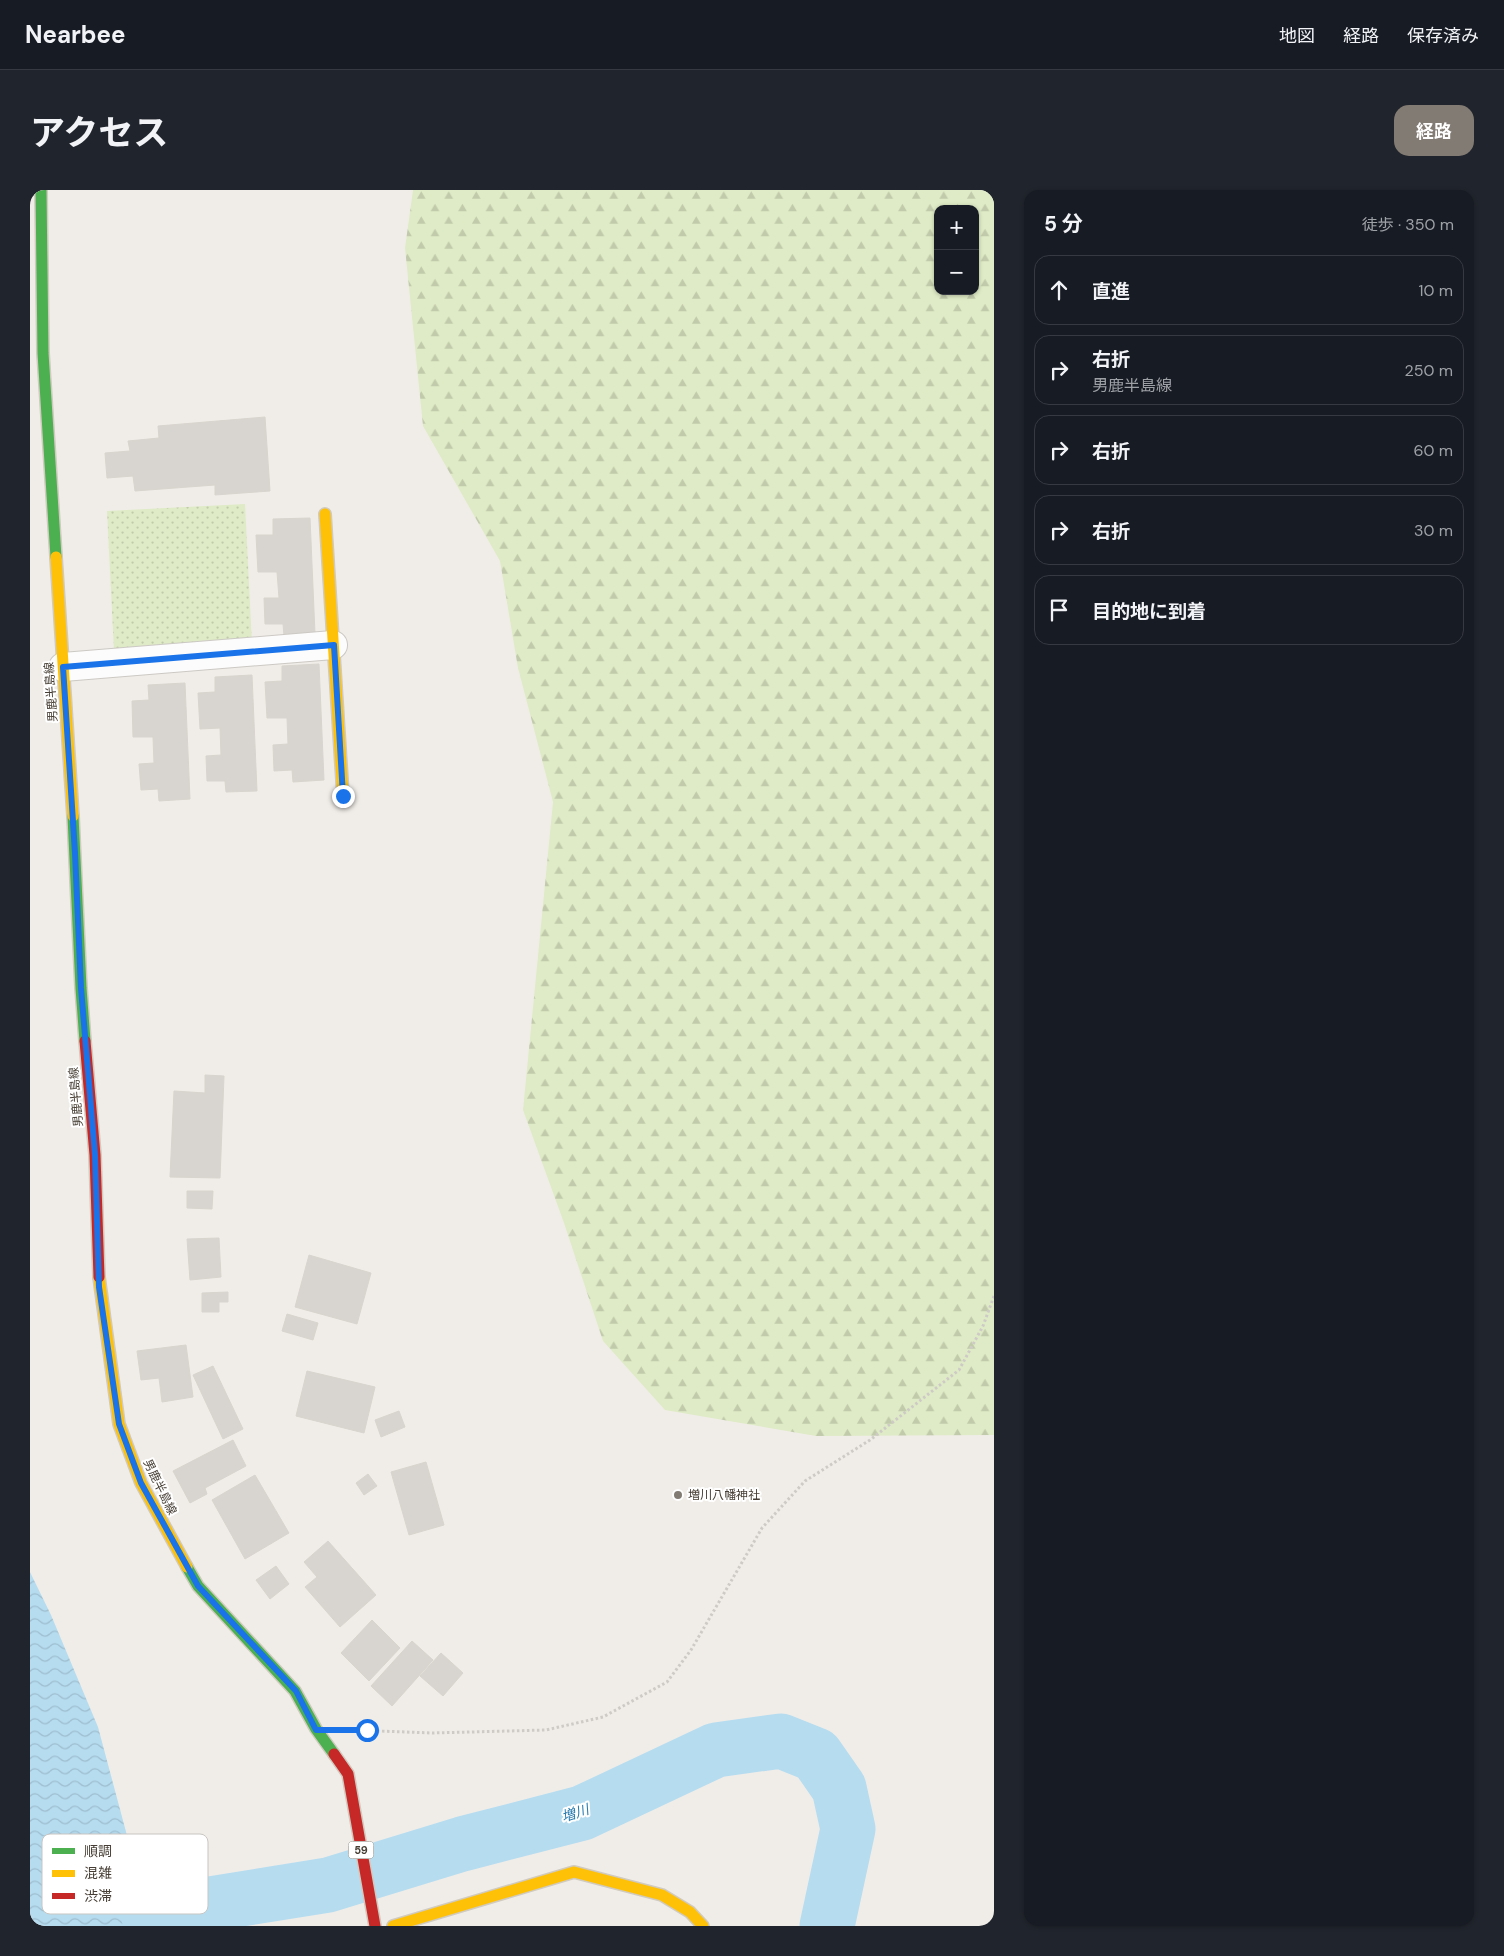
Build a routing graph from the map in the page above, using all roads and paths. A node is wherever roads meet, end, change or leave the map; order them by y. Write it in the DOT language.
graph roads {
  1 [pos="41,190"];
  2 [pos="325,514"];
  3 [pos="334,645"];
  4 [pos="63,667"];
  5 [pos="343,796"];
  6 [pos="994,1296"];
  7 [pos="316,1730"];
  8 [pos="375,1926"];
  9 [pos="393,1926"];
  10 [pos="703,1926"];
  1 -- 4 [label="main road, 男鹿半島線 / 59"];
  2 -- 3 [label="main road"];
  3 -- 4 [label="street"];
  3 -- 5 [label="main road"];
  4 -- 7 [label="main road, 男鹿半島線 / 59"];
  6 -- 7 [label="path"];
  7 -- 8 [label="main road, 男鹿半島線 / 59"];
  9 -- 10 [label="main road"];
}
